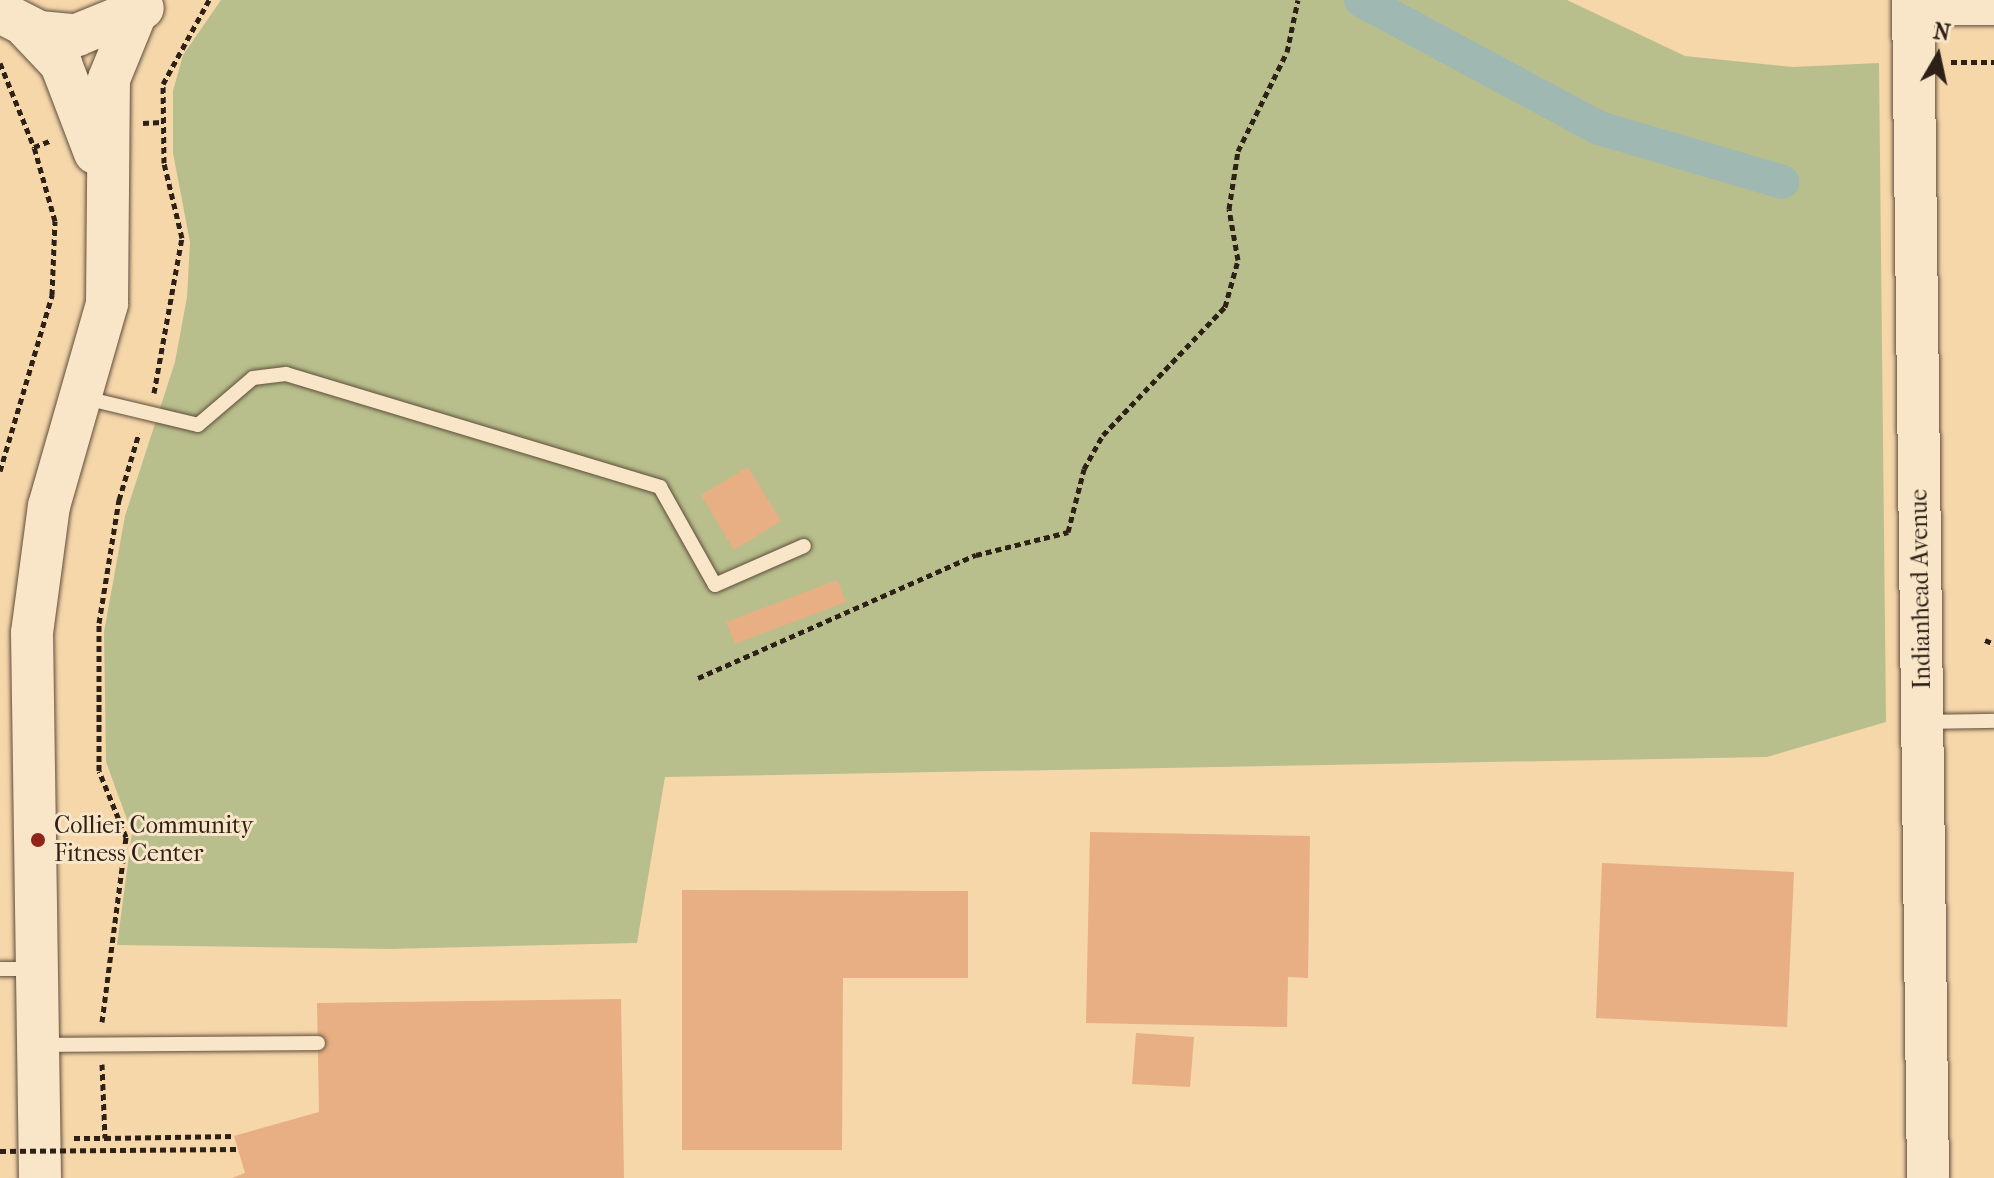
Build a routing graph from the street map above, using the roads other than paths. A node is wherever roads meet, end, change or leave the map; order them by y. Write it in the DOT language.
graph roads {
  1 [pos="1913,2"];
  2 [pos="1994,4"];
  3 [pos="144,7"];
  4 [pos="14,20"];
  5 [pos="97,125"];
  6 [pos="85,398"];
  7 [pos="804,546"];
  8 [pos="1994,721"];
  9 [pos="1923,722"];
  10 [pos="20,969"];
  11 [pos="318,1043"];
  12 [pos="39,1045"];
  13 [pos="40,1178"];
  14 [pos="1928,1178"];
  1 -- 2 [label="main road"];
  1 -- 9 [label="main road, Indianhead Avenue"];
  3 -- 4 [label="main road"];
  3 -- 5 [label="main road"];
  4 -- 5 [label="main road"];
  5 -- 6 [label="main road"];
  6 -- 7 [label="lane"];
  6 -- 10 [label="main road"];
  8 -- 9 [label="lane"];
  9 -- 14 [label="main road, Indianhead Avenue"];
  10 -- 12 [label="main road"];
  11 -- 12 [label="lane"];
  12 -- 13 [label="main road"];
}
